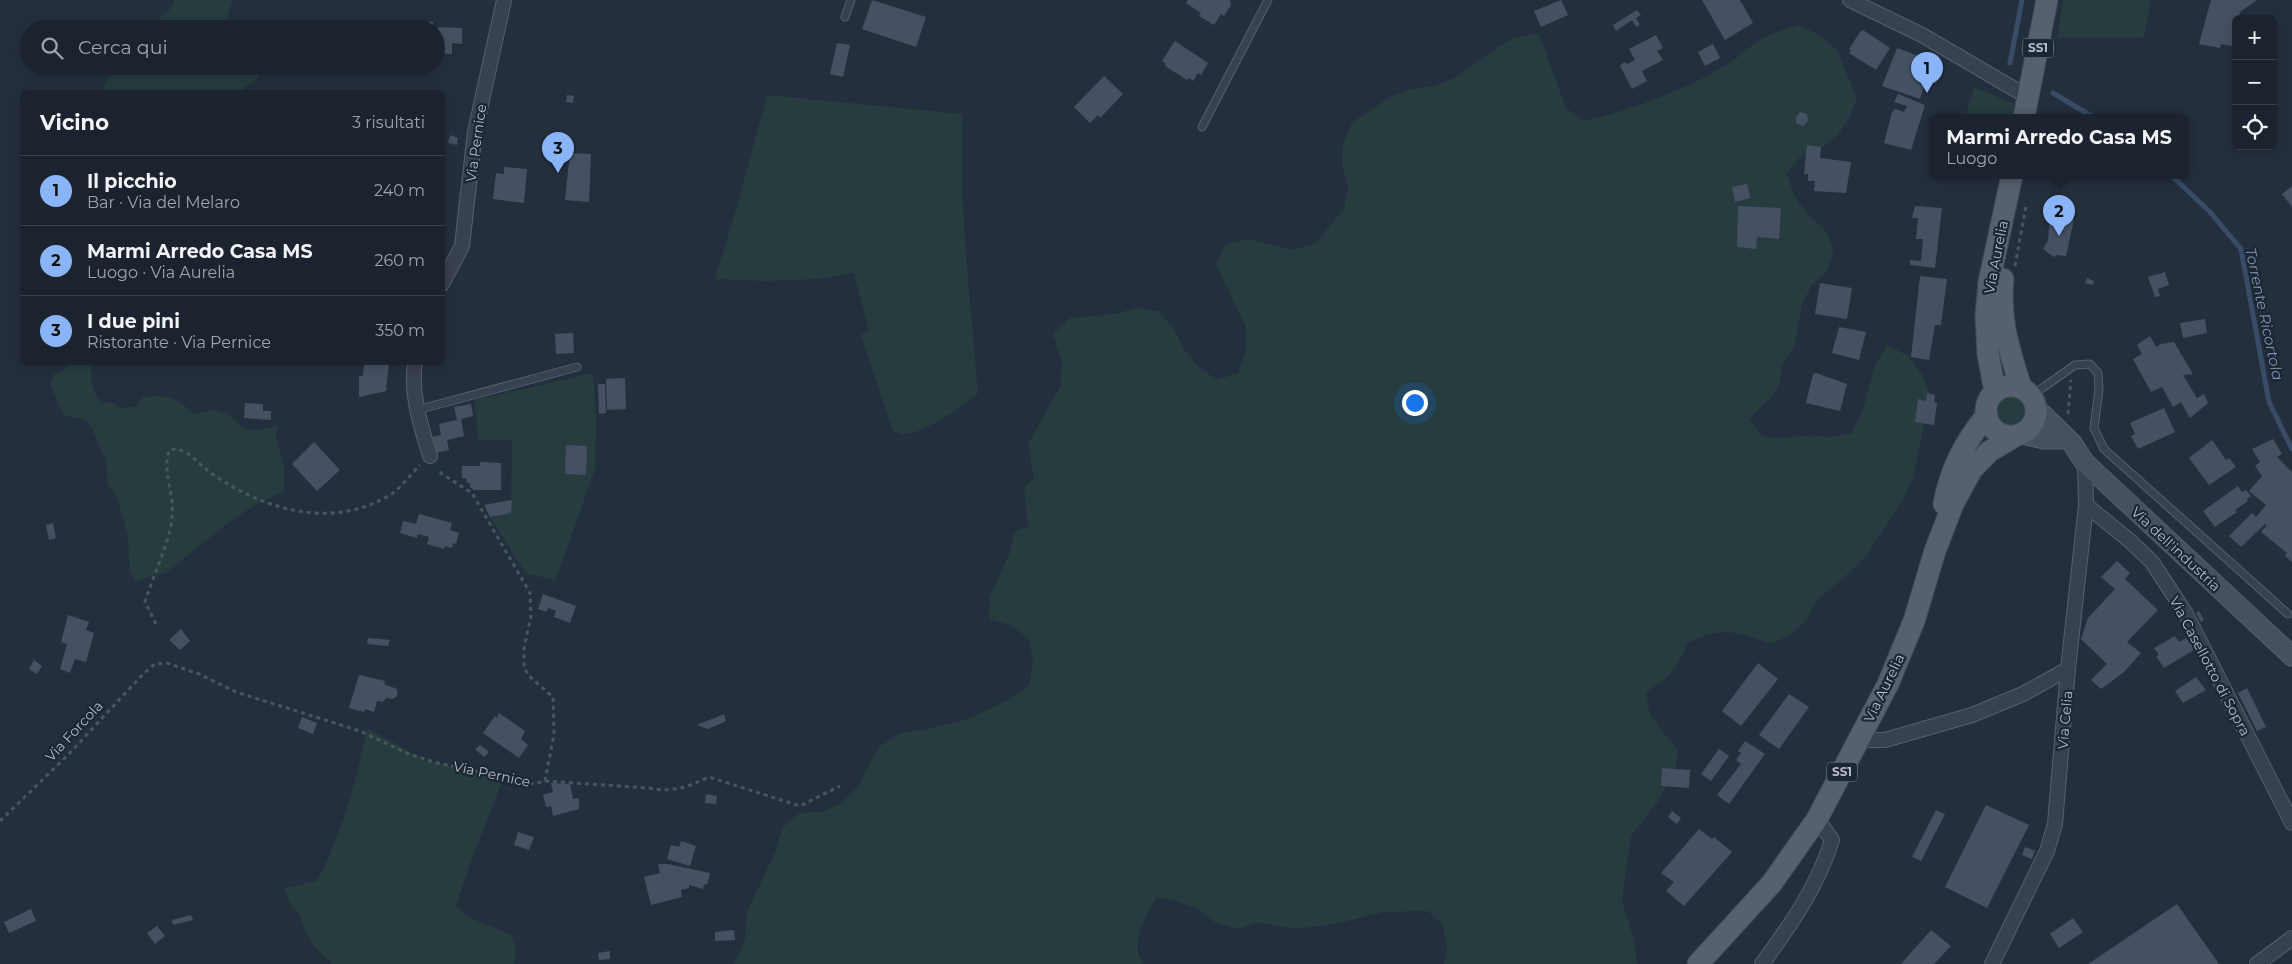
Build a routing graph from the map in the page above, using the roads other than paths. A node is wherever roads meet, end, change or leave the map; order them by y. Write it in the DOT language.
graph roads {
  1 [pos="504,0"];
  2 [pos="851,0"];
  3 [pos="1268,0"];
  4 [pos="1850,0"];
  5 [pos="2048,0"];
  6 [pos="845,17"];
  7 [pos="2028,97"];
  8 [pos="2025,114"];
  9 [pos="1202,127"];
  10 [pos="2011,179"];
  11 [pos="2005,212"];
  12 [pos="445,278"];
  13 [pos="415,365"];
  14 [pos="577,367"];
  15 [pos="1995,392"];
  16 [pos="2030,398"];
  17 [pos="417,410"];
  18 [pos="1987,415"];
  19 [pos="2019,434"];
  20 [pos="2065,438"];
  21 [pos="430,456"];
  22 [pos="2085,463"];
  23 [pos="2086,506"];
  24 [pos="1935,551"];
  25 [pos="2288,614"];
  26 [pos="2292,656"];
  27 [pos="2068,669"];
  28 [pos="1858,740"];
  29 [pos="1817,819"];
  30 [pos="2292,823"];
  31 [pos="2292,938"];
  32 [pos="1698,964"];
  33 [pos="1762,964"];
  34 [pos="1992,964"];
  35 [pos="2257,964"];
  1 -- 12 [label="street, Via Pernice"];
  2 -- 6 [label="lane"];
  3 -- 9 [label="lane"];
  4 -- 7 [label="street"];
  5 -- 7 [label="main road, SS1"];
  7 -- 8 [label="main road, SS1"];
  10 -- 11 [label="main road"];
  11 -- 15 [label="main road, Via Aurelia"];
  11 -- 16 [label="main road, Via Aurelia"];
  13 -- 17 [label="street"];
  14 -- 17 [label="lane"];
  15 -- 16 [label="main road"];
  15 -- 18 [label="main road"];
  16 -- 19 [label="main road"];
  16 -- 20 [label="street, Via dell'industria"];
  16 -- 25 [label="lane"];
  17 -- 21 [label="street"];
  18 -- 19 [label="main road"];
  18 -- 24 [label="main road, Via Aurelia"];
  19 -- 20 [label="street"];
  19 -- 24 [label="main road, Via Aurelia"];
  20 -- 22 [label="street, Via dell'industria"];
  22 -- 23 [label="street, Via Celia"];
  22 -- 26 [label="street, Via dell'industria"];
  23 -- 27 [label="street, Via Celia"];
  23 -- 30 [label="street, Via Casellotto di Sopra"];
  24 -- 28 [label="main road, Via Aurelia / SS1"];
  27 -- 28 [label="street"];
  27 -- 34 [label="street, Via Celia"];
  28 -- 29 [label="main road, Via Aurelia / SS1"];
  29 -- 32 [label="main road, Via Aurelia / SS1"];
  29 -- 33 [label="street"];
  31 -- 35 [label="street"];
}
